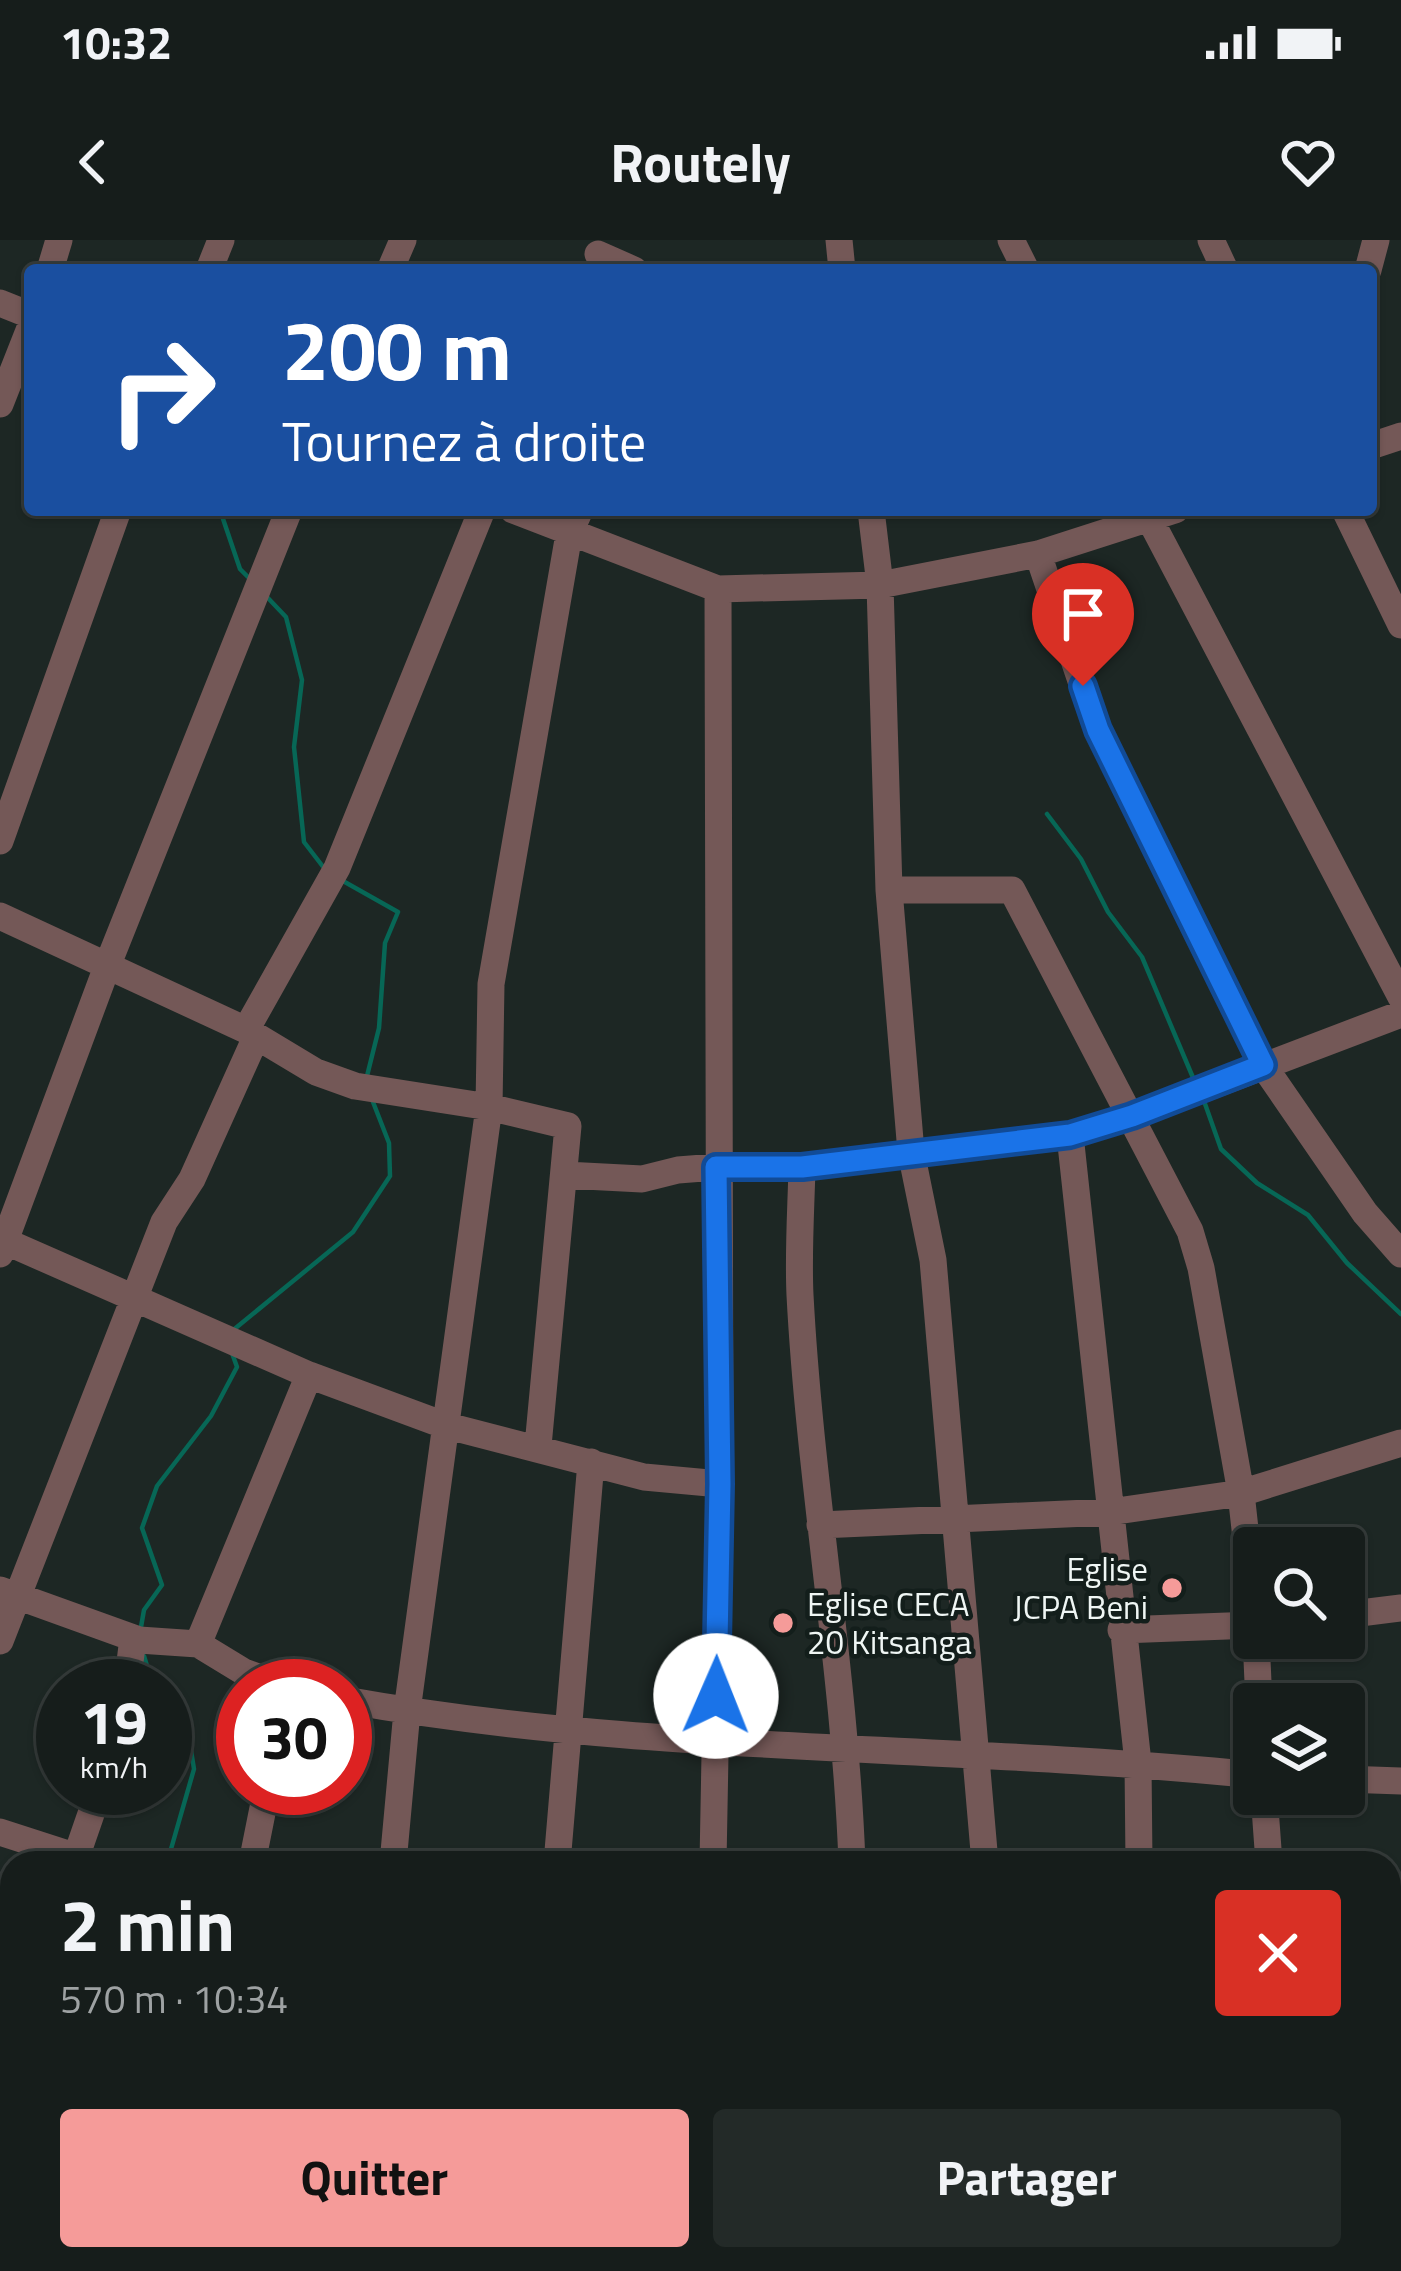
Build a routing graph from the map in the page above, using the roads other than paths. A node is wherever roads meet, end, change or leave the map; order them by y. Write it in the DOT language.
graph roads {
  1 [pos="24,343"];
  2 [pos="0,404"];
  3 [pos="116,516"];
  4 [pos="286,516"];
  5 [pos="480,516"];
  6 [pos="543,516"];
  7 [pos="872,516"];
  8 [pos="1147,516"];
  9 [pos="1158,516"];
  10 [pos="1349,516"];
  11 [pos="574,522"];
  12 [pos="1038,554"];
  13 [pos="880,585"];
  14 [pos="718,589"];
  15 [pos="1401,626"];
  16 [pos="0,841"];
  17 [pos="889,890"];
  18 [pos="0,916"];
  19 [pos="108,964"];
  20 [pos="1401,997"];
  21 [pos="1401,1014"];
  22 [pos="251,1034"];
  23 [pos="1263,1065"];
  24 [pos="489,1107"];
  25 [pos="1132,1116"];
  26 [pos="1070,1135"];
  27 [pos="910,1153"];
  28 [pos="716,1167"];
  29 [pos="802,1167"];
  30 [pos="565,1175"];
  31 [pos="2,1245"];
  32 [pos="1401,1254"];
  33 [pos="133,1296"];
  34 [pos="309,1375"];
  35 [pos="444,1425"];
  36 [pos="1401,1443"];
  37 [pos="538,1447"];
  38 [pos="591,1462"];
  39 [pos="720,1484"];
  40 [pos="1241,1493"];
  41 [pos="1110,1512"];
  42 [pos="956,1517"];
  43 [pos="820,1525"];
  44 [pos="1245,1527"];
  45 [pos="7,1593"];
  46 [pos="1401,1608"];
  47 [pos="1365,1612"];
  48 [pos="1233,1626"];
  49 [pos="1121,1630"];
  50 [pos="133,1638"];
  51 [pos="0,1641"];
  52 [pos="198,1645"];
  53 [pos="130,1659"];
  54 [pos="222,1659"];
  55 [pos="372,1705"];
  56 [pos="407,1711"];
  57 [pos="568,1728"];
  58 [pos="715,1739"];
  59 [pos="848,1749"];
  60 [pos="973,1754"];
  61 [pos="1138,1763"];
  62 [pos="1233,1773"];
  63 [pos="1365,1780"];
  64 [pos="1401,1781"];
  65 [pos="93,1815"];
  66 [pos="262,1815"];
  67 [pos="1266,1815"];
  68 [pos="0,1832"];
  69 [pos="54,1851"];
  70 [pos="84,1851"];
  71 [pos="254,1851"];
  72 [pos="394,1851"];
  73 [pos="558,1851"];
  74 [pos="713,1851"];
  75 [pos="852,1851"];
  76 [pos="984,1851"];
  77 [pos="1138,1851"];
  78 [pos="1268,1851"];
  1 -- 2 [label="street"];
  3 -- 16 [label="street"];
  4 -- 19 [label="street"];
  5 -- 22 [label="street"];
  6 -- 11 [label="street"];
  7 -- 13 [label="street"];
  8 -- 12 [label="street"];
  9 -- 20 [label="street"];
  10 -- 15 [label="street"];
  11 -- 14 [label="street"];
  11 -- 24 [label="street"];
  12 -- 13 [label="street"];
  12 -- 23 [label="street"];
  13 -- 14 [label="street"];
  13 -- 17 [label="street"];
  14 -- 28 [label="street"];
  17 -- 25 [label="street"];
  17 -- 27 [label="street"];
  18 -- 19 [label="street"];
  19 -- 22 [label="street"];
  19 -- 31 [label="street"];
  21 -- 23 [label="street"];
  22 -- 24 [label="street"];
  22 -- 33 [label="street"];
  23 -- 25 [label="street"];
  23 -- 32 [label="street"];
  24 -- 30 [label="street"];
  24 -- 35 [label="street"];
  25 -- 26 [label="street"];
  25 -- 40 [label="street"];
  26 -- 27 [label="street"];
  26 -- 41 [label="street"];
  27 -- 29 [label="street"];
  27 -- 42 [label="street"];
  28 -- 29 [label="street"];
  28 -- 30 [label="street"];
  28 -- 39 [label="street"];
  29 -- 43 [label="street"];
  30 -- 37 [label="street"];
  31 -- 33 [label="street"];
  33 -- 34 [label="street"];
  33 -- 45 [label="street"];
  34 -- 35 [label="street"];
  34 -- 52 [label="street"];
  35 -- 37 [label="street"];
  35 -- 56 [label="street"];
  36 -- 40 [label="street"];
  37 -- 38 [label="street"];
  38 -- 39 [label="street"];
  38 -- 57 [label="street"];
  39 -- 58 [label="street"];
  40 -- 41 [label="street"];
  40 -- 44 [label="street"];
  41 -- 42 [label="street"];
  41 -- 49 [label="street"];
  42 -- 43 [label="street"];
  42 -- 60 [label="street"];
  43 -- 59 [label="street"];
  45 -- 50 [label="street"];
  45 -- 51 [label="street"];
  46 -- 47 [label="street"];
  48 -- 49 [label="street"];
  49 -- 61 [label="street"];
  50 -- 52 [label="street"];
  50 -- 53 [label="street"];
  52 -- 54 [label="street"];
  55 -- 56 [label="street"];
  56 -- 57 [label="street"];
  56 -- 72 [label="street"];
  57 -- 58 [label="street"];
  57 -- 73 [label="street"];
  58 -- 59 [label="street"];
  58 -- 74 [label="street"];
  59 -- 60 [label="street"];
  59 -- 75 [label="street"];
  60 -- 61 [label="street"];
  60 -- 76 [label="street"];
  61 -- 62 [label="street"];
  61 -- 77 [label="street"];
  63 -- 64 [label="street"];
  65 -- 70 [label="street"];
  66 -- 71 [label="street"];
  67 -- 78 [label="street"];
  68 -- 69 [label="street"];
}
